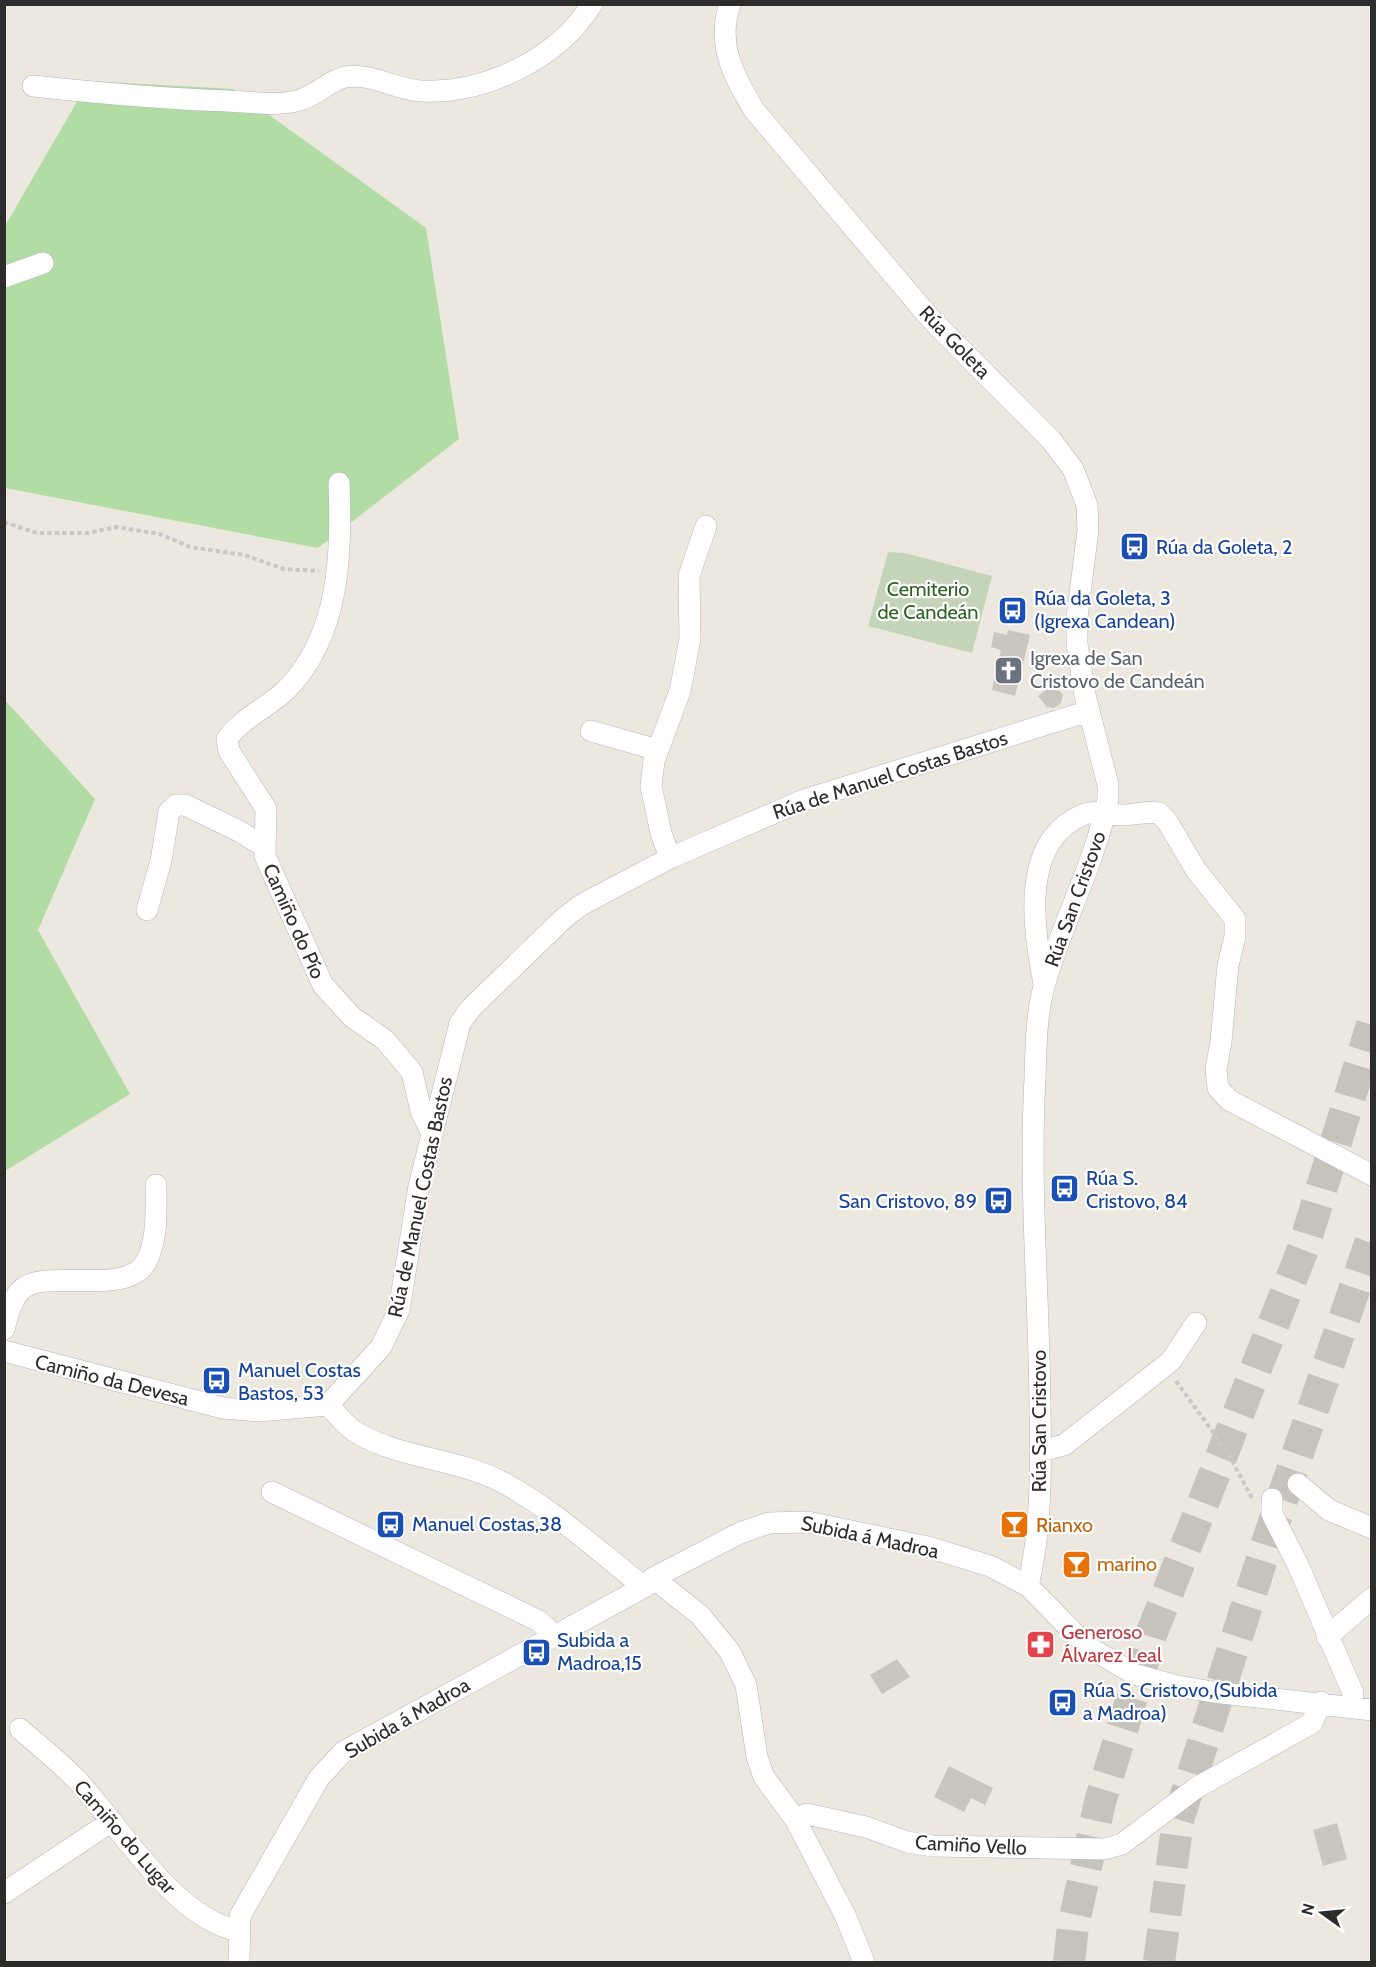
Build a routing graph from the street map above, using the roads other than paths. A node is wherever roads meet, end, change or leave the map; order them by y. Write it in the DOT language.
graph roads {
  1 [pos="592,4"];
  2 [pos="730,4"];
  3 [pos="33,86"];
  4 [pos="43,263"];
  5 [pos="4,277"];
  6 [pos="339,483"];
  7 [pos="706,526"];
  8 [pos="1089,711"];
  9 [pos="591,731"];
  10 [pos="658,750"];
  11 [pos="1105,813"];
  12 [pos="265,847"];
  13 [pos="670,858"];
  14 [pos="147,910"];
  15 [pos="1044,984"];
  16 [pos="432,1134"];
  17 [pos="1371,1175"];
  18 [pos="156,1185"];
  19 [pos="1196,1323"];
  20 [pos="4,1329"];
  21 [pos="4,1351"];
  22 [pos="328,1405"];
  23 [pos="1040,1451"];
  24 [pos="1298,1484"];
  25 [pos="272,1492"];
  26 [pos="1272,1506"];
  27 [pos="1371,1528"];
  28 [pos="649,1582"];
  29 [pos="1028,1586"];
  30 [pos="1371,1598"];
  31 [pos="555,1636"];
  32 [pos="1327,1637"];
  33 [pos="1321,1702"];
  34 [pos="1362,1708"];
  35 [pos="20,1729"];
  36 [pos="795,1819"];
  37 [pos="112,1821"];
  38 [pos="4,1893"];
  39 [pos="239,1932"];
  40 [pos="239,1962"];
  41 [pos="864,1962"];
  1 -- 3 [label="street"];
  2 -- 8 [label="street, Rúa Goleta"];
  4 -- 5 [label="street"];
  6 -- 12 [label="street, Camiño do Pío"];
  7 -- 10 [label="street"];
  8 -- 11 [label="street, Rúa San Cristovo"];
  8 -- 13 [label="street, Rúa de Manuel Costas Bastos"];
  9 -- 10 [label="street"];
  10 -- 13 [label="street"];
  11 -- 15 [label="street, Rúa San Cristovo"];
  11 -- 15 [label="street, Rúa San Cristovo"];
  11 -- 17 [label="street"];
  12 -- 14 [label="street, Camiño do Pío"];
  12 -- 16 [label="street, Camiño do Pío"];
  13 -- 16 [label="street, Rúa de Manuel Costas Bastos"];
  15 -- 23 [label="street, Rúa San Cristovo"];
  16 -- 22 [label="street, Rúa de Manuel Costas Bastos"];
  18 -- 20 [label="street"];
  19 -- 23 [label="street"];
  21 -- 22 [label="street, Camiño da Devesa"];
  22 -- 28 [label="street"];
  23 -- 29 [label="street, Rúa San Cristovo"];
  24 -- 27 [label="street"];
  25 -- 31 [label="street"];
  26 -- 32 [label="street"];
  28 -- 29 [label="street, Subida á Madroa"];
  28 -- 31 [label="street, Subida á Madroa"];
  28 -- 36 [label="street"];
  29 -- 33 [label="street"];
  30 -- 32 [label="street"];
  31 -- 39 [label="street, Subida á Madroa"];
  32 -- 34 [label="street"];
  33 -- 34 [label="street"];
  33 -- 36 [label="street, Camiño Vello"];
  35 -- 37 [label="street, Camiño do Lugar"];
  36 -- 41 [label="street"];
  37 -- 38 [label="street"];
  37 -- 39 [label="street, Camiño do Lugar"];
  39 -- 40 [label="street, Subida á Madroa"];
}
